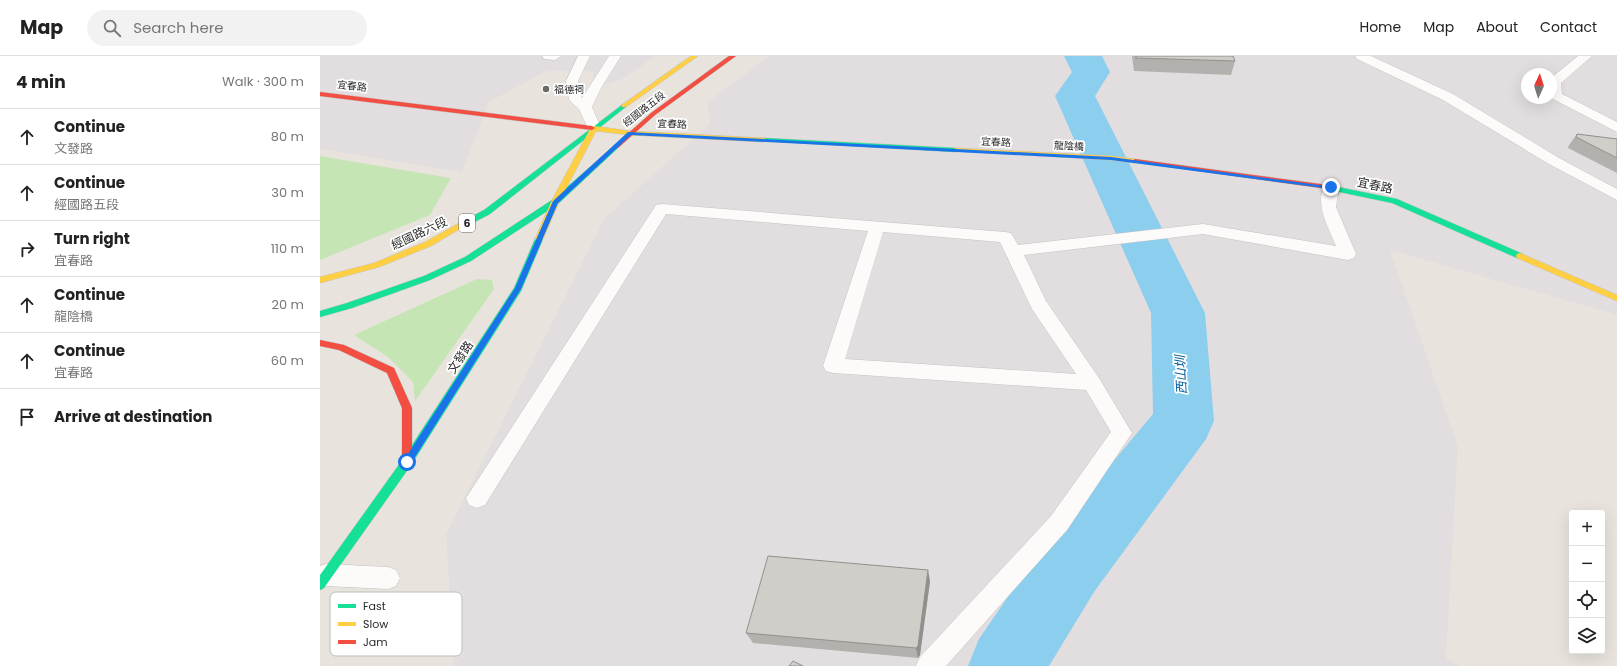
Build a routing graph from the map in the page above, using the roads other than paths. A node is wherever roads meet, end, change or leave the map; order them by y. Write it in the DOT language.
graph roads {
  1 [pos="548,56"];
  2 [pos="555,56"];
  3 [pos="584,56"];
  4 [pos="615,56"];
  5 [pos="695,56"];
  6 [pos="733,56"];
  7 [pos="1361,56"];
  8 [pos="1586,56"];
  9 [pos="320,94"];
  10 [pos="585,107"];
  11 [pos="594,128"];
  12 [pos="1617,128"];
  13 [pos="630,133"];
  14 [pos="1026,155"];
  15 [pos="1111,158"];
  16 [pos="1331,187"];
  17 [pos="1617,195"];
  18 [pos="555,202"];
  19 [pos="877,227"];
  20 [pos="1014,251"];
  21 [pos="320,280"];
  22 [pos="1617,298"];
  23 [pos="320,314"];
  24 [pos="320,343"];
  25 [pos="1092,383"];
  26 [pos="407,462"];
  27 [pos="477,498"];
  28 [pos="388,578"];
  29 [pos="323,580"];
  30 [pos="929,666"];
  1 -- 2 [label="lane"];
  3 -- 10 [label="lane"];
  4 -- 10 [label="lane"];
  5 -- 11 [label="street, 經國路五段 / 6"];
  6 -- 13 [label="street, 經國路五段"];
  7 -- 17 [label="lane"];
  8 -- 12 [label="lane"];
  9 -- 11 [label="street, 宜春路"];
  10 -- 11 [label="lane"];
  11 -- 13 [label="street, 宜春路"];
  11 -- 18 [label="street, 文發路"];
  11 -- 21 [label="street, 經國路六段 / 6"];
  13 -- 14 [label="street, 宜春路"];
  13 -- 18 [label="street, 經國路五段"];
  14 -- 15 [label="street, 龍陰橋"];
  15 -- 16 [label="street, 宜春路"];
  16 -- 20 [label="lane"];
  16 -- 22 [label="street, 宜春路"];
  18 -- 23 [label="street"];
  18 -- 26 [label="street, 文發路"];
  19 -- 20 [label="lane"];
  19 -- 25 [label="lane"];
  19 -- 27 [label="lane"];
  20 -- 25 [label="lane"];
  24 -- 26 [label="street"];
  25 -- 30 [label="lane"];
  26 -- 29 [label="street, 文發路"];
  28 -- 29 [label="lane"];
}
